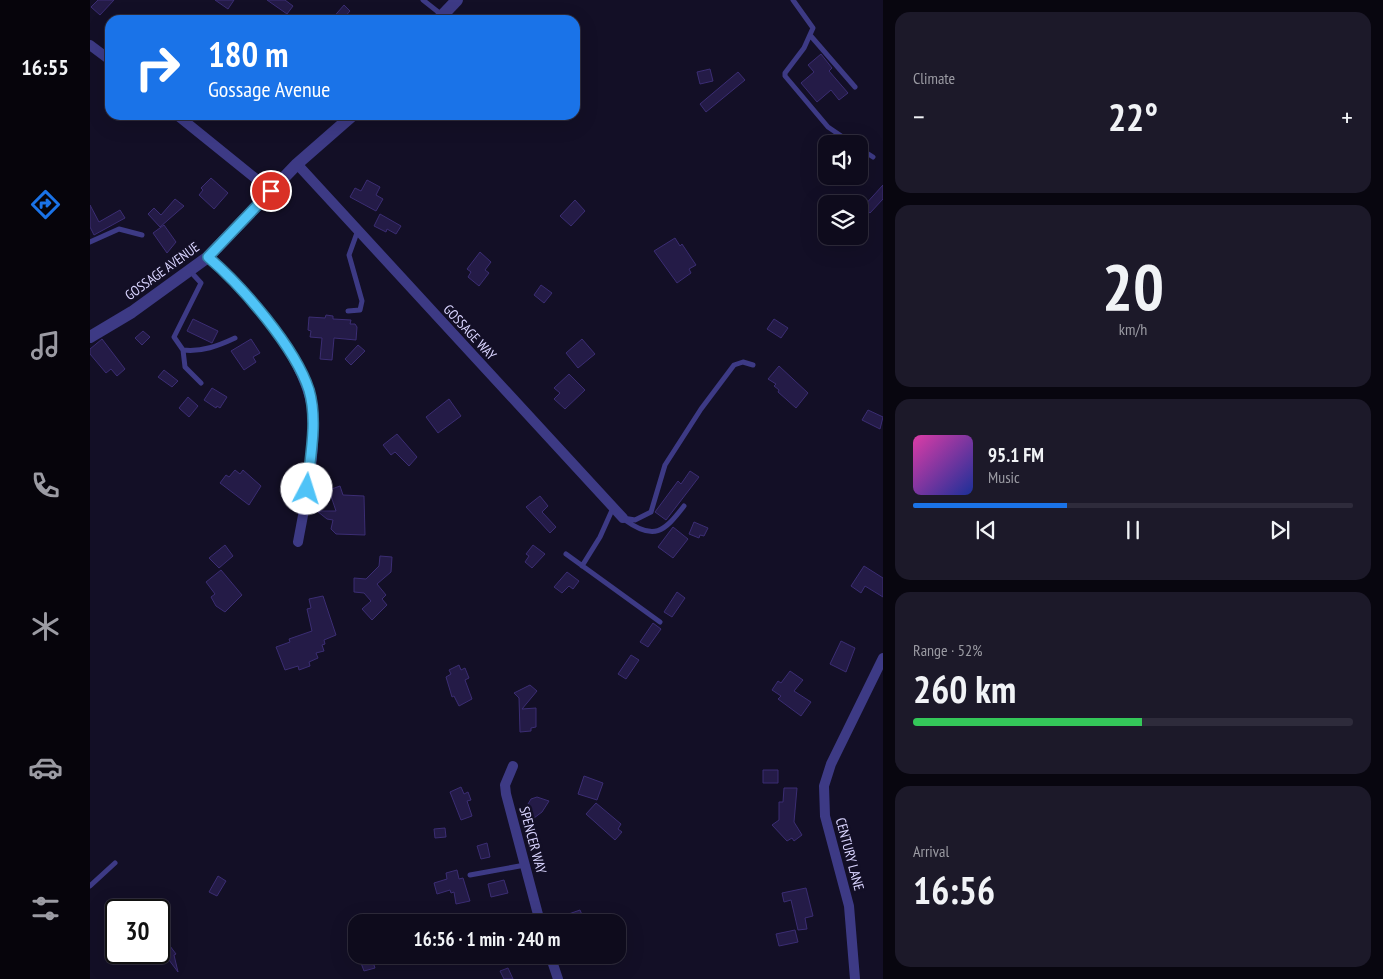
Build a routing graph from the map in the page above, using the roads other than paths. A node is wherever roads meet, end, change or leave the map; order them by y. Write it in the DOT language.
graph roads {
  1 [pos="423,0"];
  2 [pos="457,0"];
  3 [pos="793,0"];
  4 [pos="439,15"];
  5 [pos="443,15"];
  6 [pos="810,35"];
  7 [pos="90,44"];
  8 [pos="105,56"];
  9 [pos="855,87"];
  10 [pos="183,120"];
  11 [pos="347,120"];
  12 [pos="840,135"];
  13 [pos="868,154"];
  14 [pos="873,157"];
  15 [pos="297,164"];
  16 [pos="271,191"];
  17 [pos="358,230"];
  18 [pos="142,235"];
  19 [pos="90,242"];
  20 [pos="208,257"];
  21 [pos="190,270"];
  22 [pos="348,311"];
  23 [pos="90,337"];
  24 [pos="235,338"];
  25 [pos="183,350"];
  26 [pos="753,365"];
  27 [pos="200,382"];
  28 [pos="684,506"];
  29 [pos="613,508"];
  30 [pos="623,518"];
  31 [pos="298,542"];
  32 [pos="566,554"];
  33 [pos="582,566"];
  34 [pos="660,622"];
  35 [pos="883,658"];
  36 [pos="513,766"];
  37 [pos="115,863"];
  38 [pos="525,865"];
  39 [pos="470,875"];
  40 [pos="90,886"];
  41 [pos="538,914"];
  42 [pos="553,964"];
  43 [pos="558,979"];
  44 [pos="855,979"];
  1 -- 4 [label="lane"];
  2 -- 5 [label="street"];
  3 -- 6 [label="lane"];
  6 -- 9 [label="lane"];
  6 -- 12 [label="lane"];
  7 -- 8 [label="street"];
  10 -- 16 [label="street"];
  11 -- 15 [label="street, GOSSAGE AVENUE"];
  13 -- 14 [label="lane"];
  15 -- 16 [label="street, GOSSAGE AVENUE"];
  15 -- 17 [label="street, GOSSAGE WAY"];
  16 -- 20 [label="street, GOSSAGE AVENUE"];
  17 -- 22 [label="lane"];
  17 -- 29 [label="street, GOSSAGE WAY"];
  18 -- 19 [label="lane"];
  20 -- 21 [label="street, GOSSAGE AVENUE"];
  20 -- 31 [label="street"];
  21 -- 23 [label="street, GOSSAGE AVENUE"];
  21 -- 25 [label="lane"];
  24 -- 25 [label="lane"];
  25 -- 27 [label="lane"];
  26 -- 30 [label="lane"];
  28 -- 30 [label="lane"];
  29 -- 30 [label="street, GOSSAGE WAY"];
  29 -- 33 [label="lane"];
  32 -- 33 [label="lane"];
  33 -- 34 [label="lane"];
  35 -- 44 [label="street, CENTURY LANE"];
  36 -- 38 [label="street, SPENCER WAY"];
  37 -- 40 [label="lane"];
  38 -- 39 [label="lane"];
  38 -- 41 [label="street, SPENCER WAY"];
  42 -- 43 [label="street"];
}
